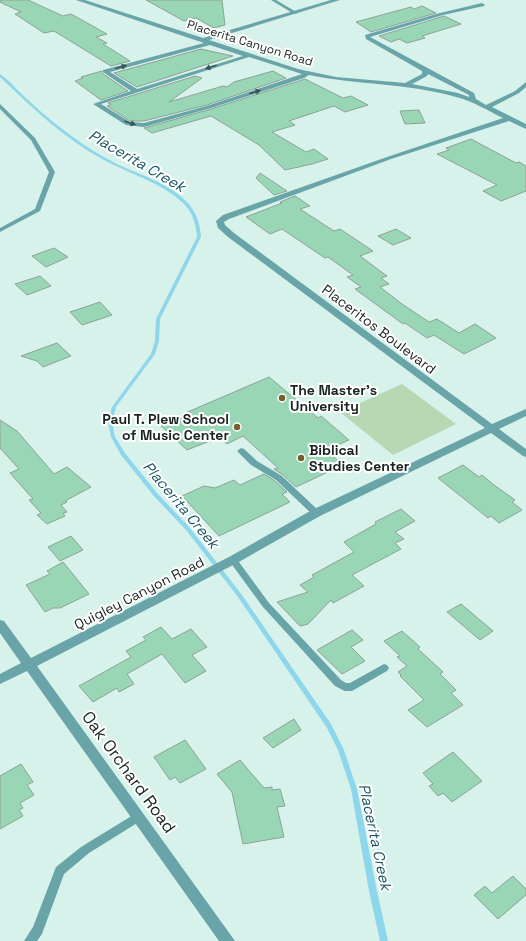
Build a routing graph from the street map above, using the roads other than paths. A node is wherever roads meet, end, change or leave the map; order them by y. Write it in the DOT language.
graph roads {
  1 [pos="79,0"];
  2 [pos="273,0"];
  3 [pos="337,0"];
  4 [pos="482,5"];
  5 [pos="296,13"];
  6 [pos="204,40"];
  7 [pos="210,43"];
  8 [pos="248,56"];
  9 [pos="425,70"];
  10 [pos="308,74"];
  11 [pos="526,84"];
  12 [pos="406,85"];
  13 [pos="136,91"];
  14 [pos="474,101"];
  15 [pos="0,106"];
  16 [pos="487,107"];
  17 [pos="508,119"];
  18 [pos="526,127"];
  19 [pos="0,230"];
  20 [pos="526,412"];
  21 [pos="492,429"];
  22 [pos="241,451"];
  23 [pos="526,454"];
  24 [pos="316,513"];
  25 [pos="233,560"];
  26 [pos="0,624"];
  27 [pos="29,665"];
  28 [pos="384,668"];
  29 [pos="0,680"];
  30 [pos="138,817"];
  31 [pos="30,941"];
  32 [pos="228,941"];
  1 -- 6 [label="street, Placerita Canyon Road"];
  2 -- 5 [label="lane"];
  3 -- 5 [label="street"];
  4 -- 9 [label="street"];
  5 -- 6 [label="street"];
  6 -- 7 [label="street, Placerita Canyon Road"];
  7 -- 8 [label="street, Placerita Canyon Road"];
  13 -- 7 [label="street, one-way"];
  8 -- 10 [label="street, Placerita Canyon Road"];
  8 -- 13 [label="street, one-way"];
  9 -- 12 [label="street"];
  9 -- 14 [label="street"];
  10 -- 12 [label="street, Placerita Canyon Road"];
  13 -- 10 [label="street, one-way"];
  11 -- 16 [label="street"];
  12 -- 14 [label="street, Placerita Canyon Road"];
  14 -- 16 [label="street, Placerita Canyon Road"];
  15 -- 19 [label="lane"];
  16 -- 17 [label="street, Placerita Canyon Road"];
  17 -- 18 [label="street, Placerita Canyon Road"];
  17 -- 21 [label="street, Placeritos Boulevard"];
  20 -- 21 [label="street, Quigley Canyon Road"];
  21 -- 23 [label="street, Placeritos Boulevard"];
  21 -- 24 [label="street, Quigley Canyon Road"];
  22 -- 24 [label="lane"];
  24 -- 25 [label="street, Quigley Canyon Road"];
  25 -- 27 [label="street, Quigley Canyon Road"];
  25 -- 28 [label="lane"];
  26 -- 27 [label="street, Oak Orchard Road"];
  27 -- 29 [label="street, Quigley Canyon Road"];
  27 -- 30 [label="street, Oak Orchard Road"];
  30 -- 31 [label="lane"];
  30 -- 32 [label="street, Oak Orchard Road"];
}
